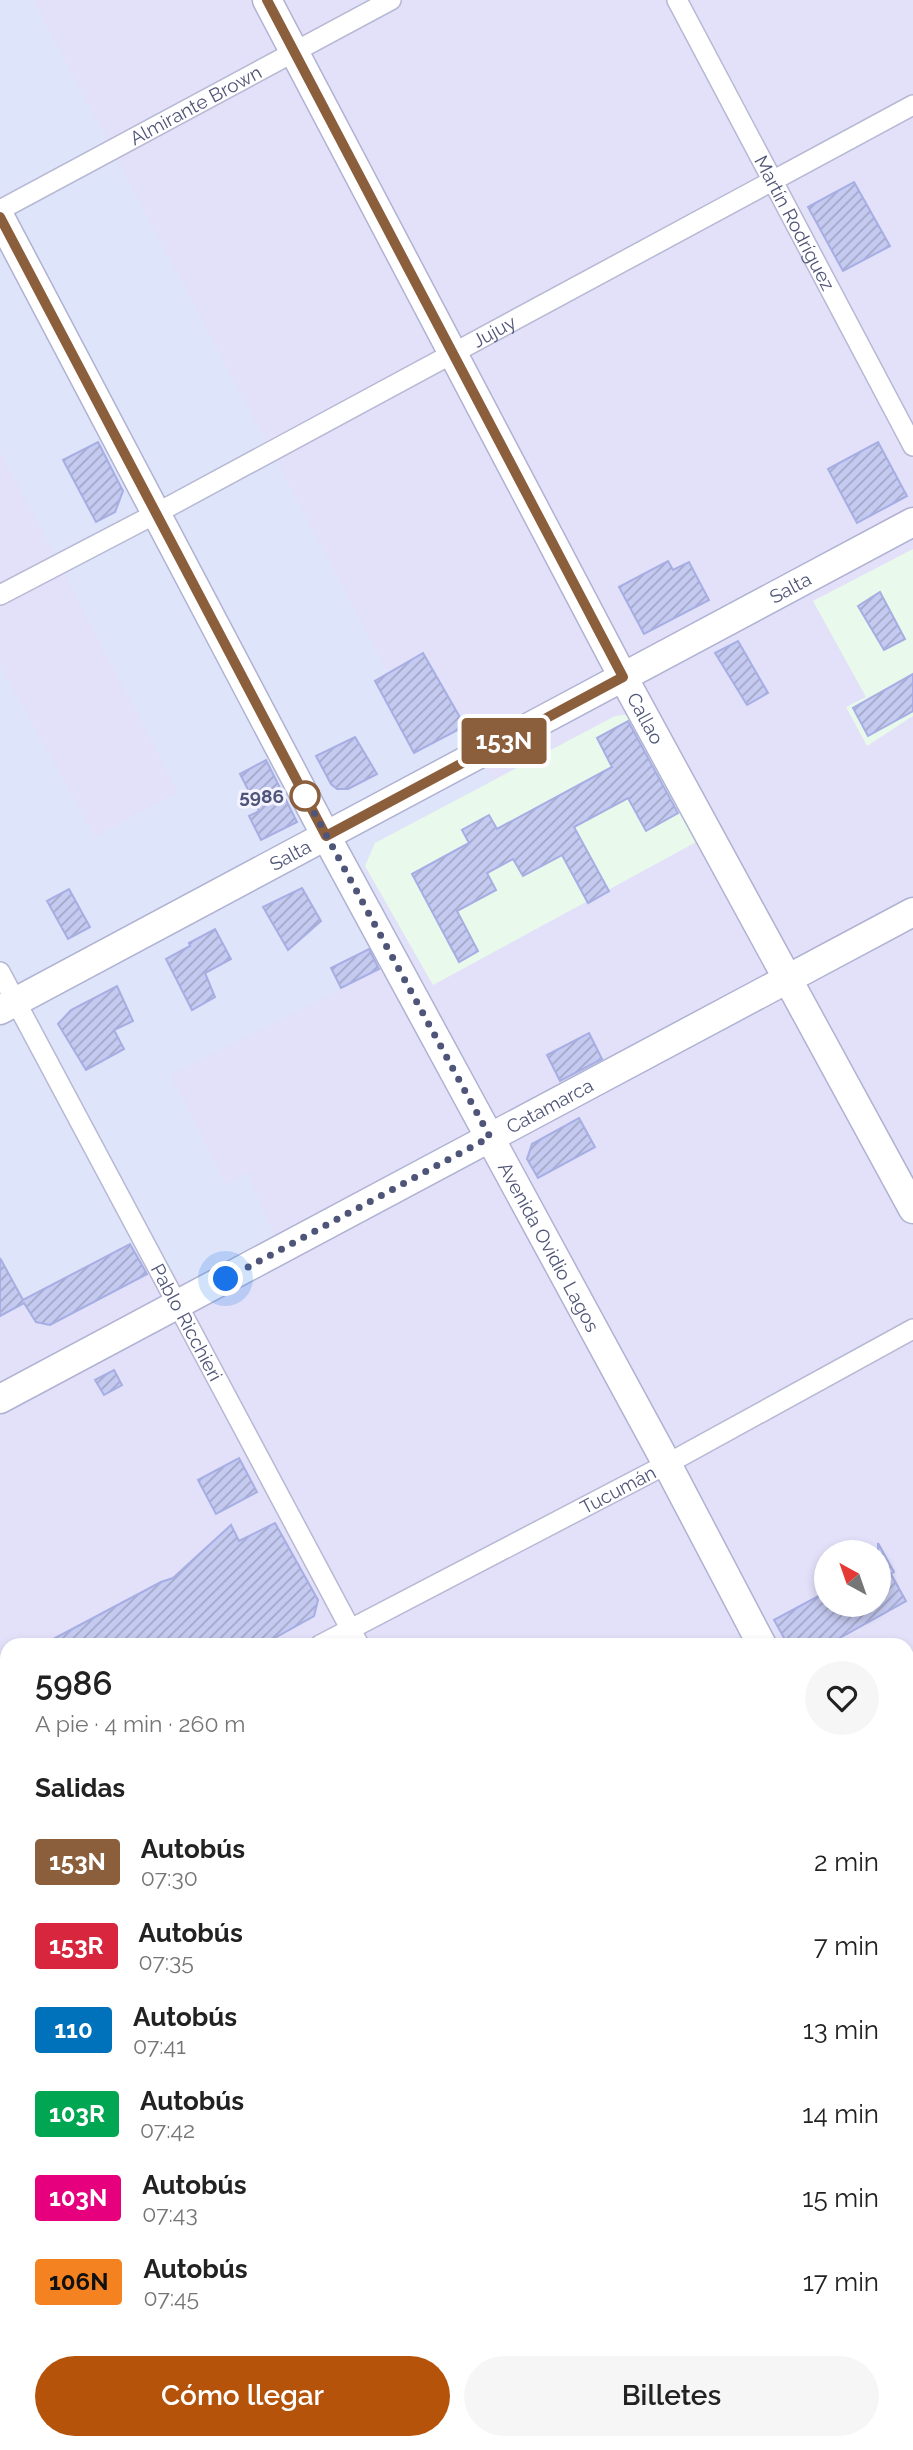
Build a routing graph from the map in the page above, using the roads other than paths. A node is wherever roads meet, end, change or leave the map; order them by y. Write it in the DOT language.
graph roads {
  1 [pos="267,0"];
  2 [pos="391,0"];
  3 [pos="677,0"];
  4 [pos="293,52"];
  5 [pos="913,105"];
  6 [pos="773,180"];
  7 [pos="0,210"];
  8 [pos="0,217"];
  9 [pos="453,352"];
  10 [pos="913,446"];
  11 [pos="158,513"];
  12 [pos="913,522"];
  13 [pos="0,595"];
  14 [pos="623,677"];
  15 [pos="326,836"];
  16 [pos="913,912"];
  17 [pos="0,972"];
  18 [pos="788,978"];
  19 [pos="8,1005"];
  20 [pos="490,1137"];
  21 [pos="913,1209"];
  22 [pos="177,1304"];
  23 [pos="913,1329"];
  24 [pos="0,1399"];
  25 [pos="667,1464"];
  26 [pos="355,1637"];
  27 [pos="758,1638"];
  1 -- 4 [label="main road, Callao"];
  2 -- 4 [label="street, Almirante Brown"];
  3 -- 6 [label="street, Martín Rodríguez"];
  4 -- 7 [label="street, Almirante Brown"];
  4 -- 9 [label="main road, Callao"];
  5 -- 6 [label="street, Jujuy"];
  6 -- 9 [label="street, Jujuy"];
  6 -- 10 [label="street, Martín Rodríguez"];
  8 -- 11 [label="main road, Avenida Ovidio Lagos"];
  9 -- 11 [label="street, Jujuy"];
  9 -- 14 [label="main road, Callao"];
  11 -- 13 [label="street, Jujuy"];
  11 -- 15 [label="main road, Avenida Ovidio Lagos"];
  12 -- 14 [label="main road, Salta"];
  14 -- 15 [label="main road, Salta"];
  14 -- 18 [label="main road, Callao"];
  15 -- 19 [label="main road, Salta"];
  15 -- 20 [label="main road, Avenida Ovidio Lagos"];
  16 -- 18 [label="main road, Catamarca"];
  17 -- 19 [label="street, Pablo Ricchieri"];
  18 -- 20 [label="main road, Catamarca"];
  18 -- 21 [label="main road, Callao"];
  19 -- 22 [label="street, Pablo Ricchieri"];
  20 -- 22 [label="main road, Catamarca"];
  20 -- 25 [label="main road, Avenida Ovidio Lagos"];
  22 -- 24 [label="main road, Catamarca"];
  22 -- 26 [label="street, Pablo Ricchieri"];
  23 -- 25 [label="street, Tucumán"];
  25 -- 26 [label="street, Tucumán"];
  25 -- 27 [label="main road, Avenida Ovidio Lagos"];
}
